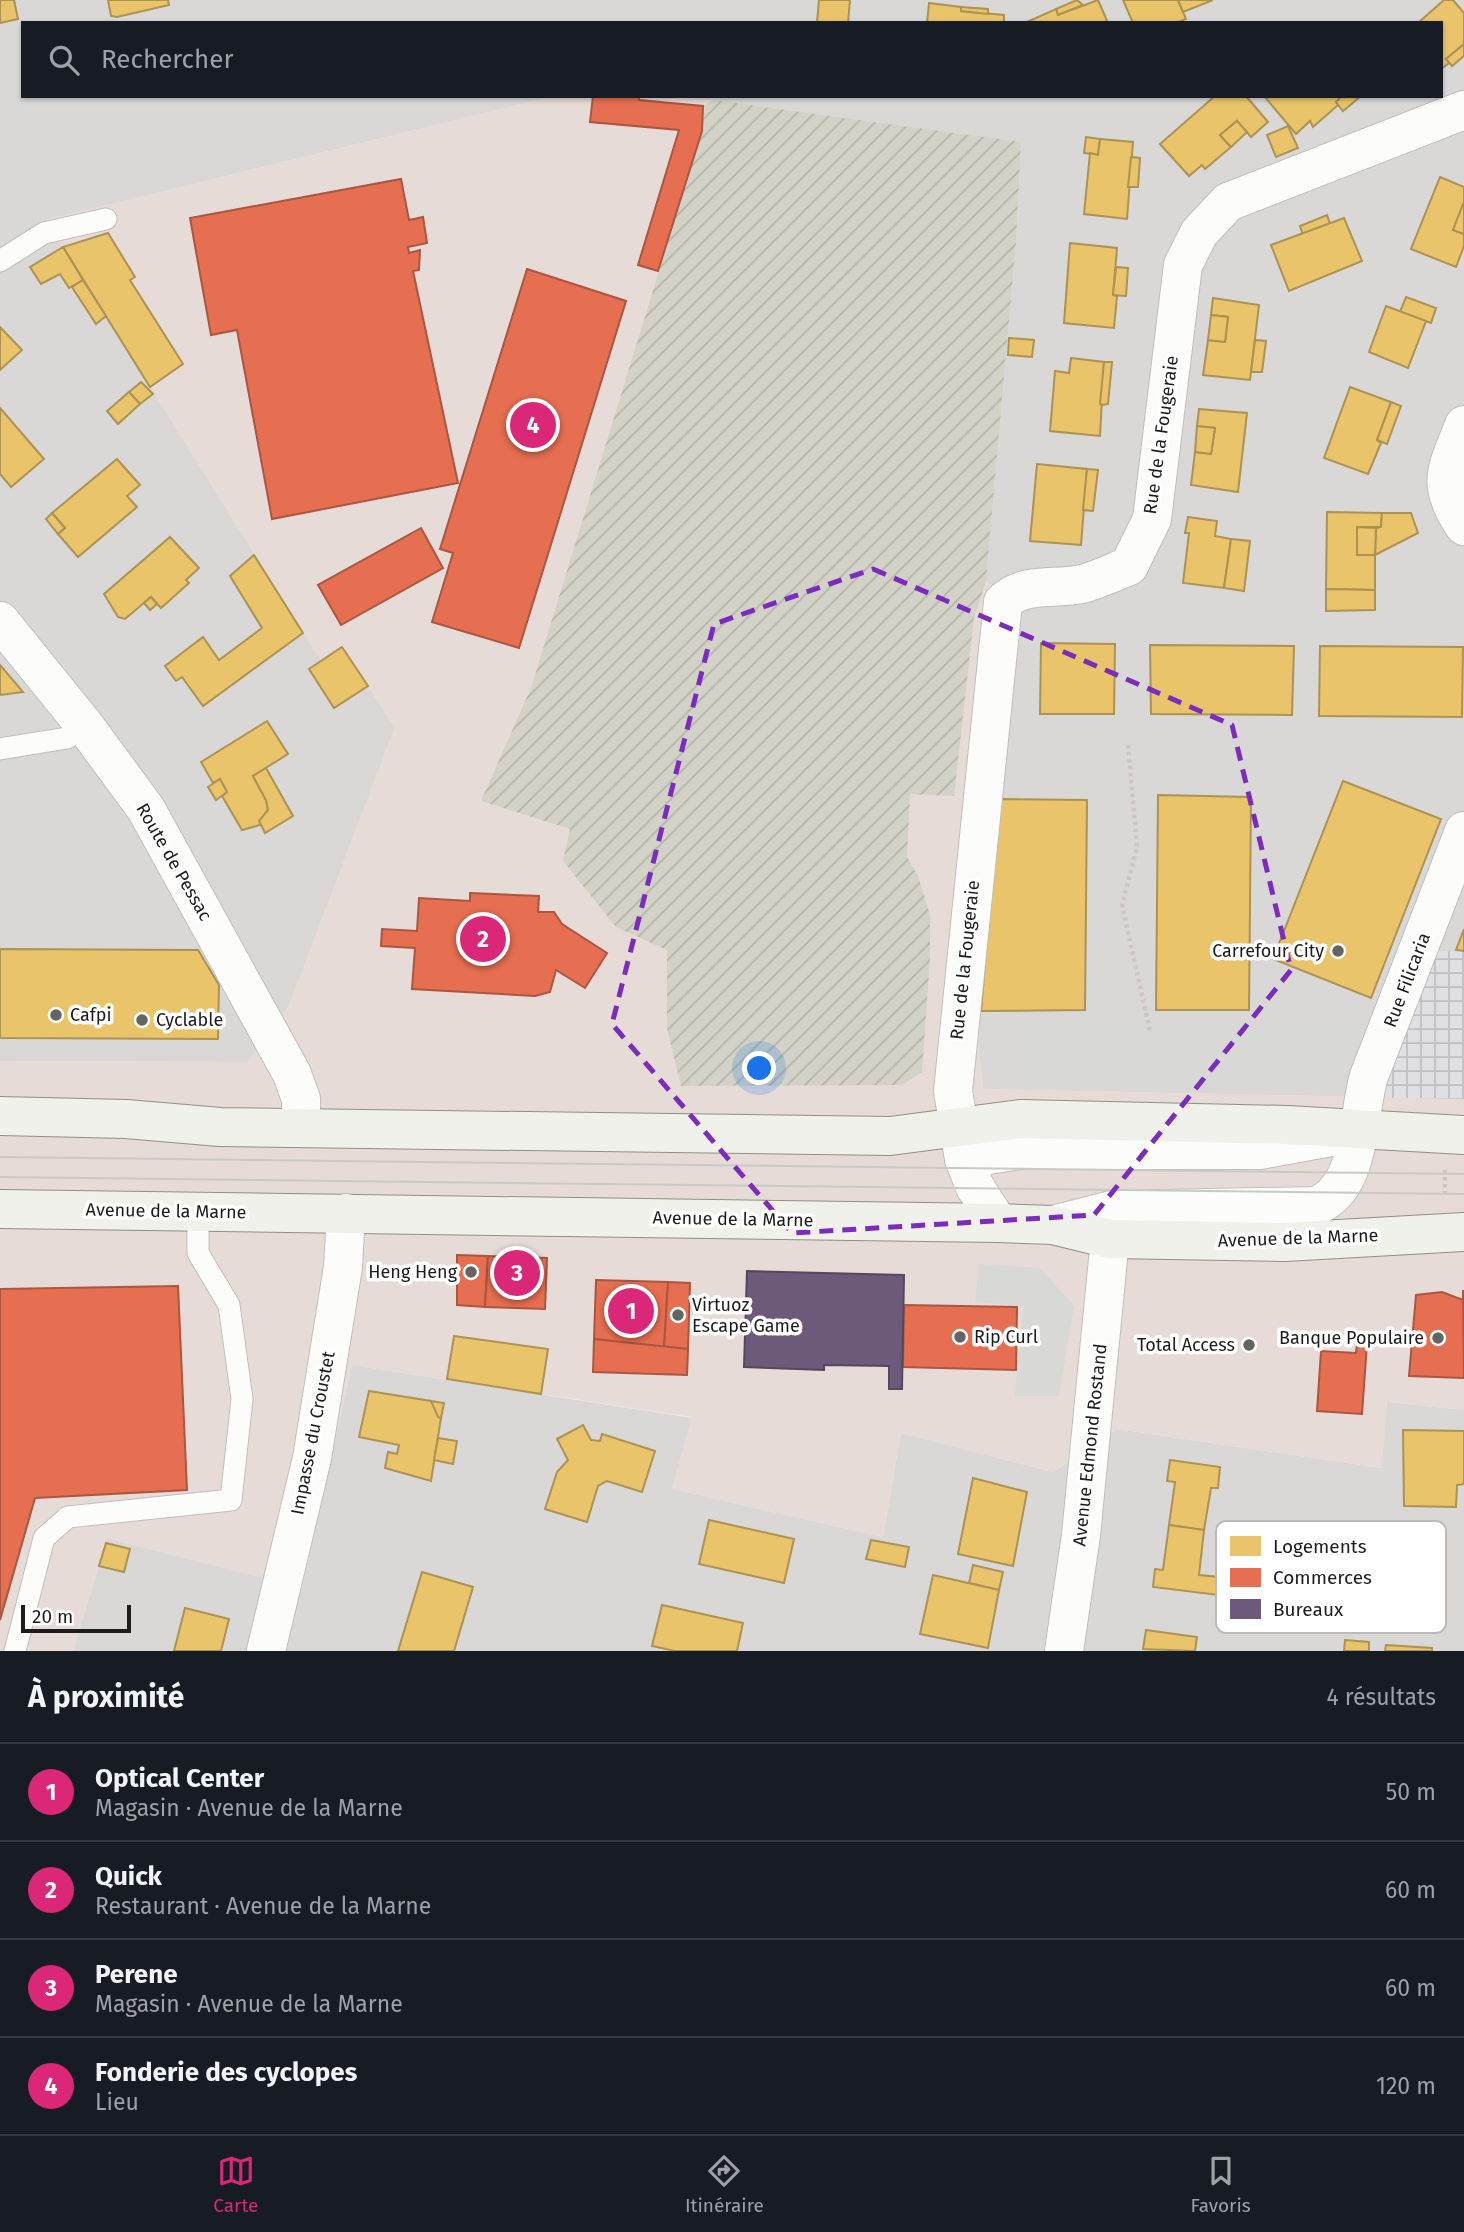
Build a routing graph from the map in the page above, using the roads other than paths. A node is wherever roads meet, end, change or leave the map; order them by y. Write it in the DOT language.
graph roads {
  1 [pos="1464,110"];
  2 [pos="106,219"];
  3 [pos="0,261"];
  4 [pos="1464,425"];
  5 [pos="1464,526"];
  6 [pos="0,621"];
  7 [pos="85,726"];
  8 [pos="0,748"];
  9 [pos="1464,831"];
  10 [pos="0,1116"];
  11 [pos="301,1128"];
  12 [pos="1361,1131"];
  13 [pos="1454,1134"];
  14 [pos="961,1143"];
  15 [pos="0,1209"];
  16 [pos="198,1212"];
  17 [pos="346,1213"];
  18 [pos="998,1223"];
  19 [pos="1053,1225"];
  20 [pos="1455,1232"];
  21 [pos="1110,1239"];
  22 [pos="15,1651"];
  23 [pos="265,1651"];
  24 [pos="1063,1651"];
  1 -- 14 [label="street, Rue de la Fougeraie"];
  2 -- 3 [label="lane"];
  4 -- 5 [label="street"];
  6 -- 7 [label="street, Route de Pessac"];
  7 -- 8 [label="lane"];
  7 -- 11 [label="street, Route de Pessac"];
  9 -- 12 [label="street, Rue Filicaria"];
  10 -- 11 [label="main road"];
  11 -- 14 [label="main road"];
  12 -- 13 [label="main road"];
  12 -- 14 [label="main road"];
  12 -- 19 [label="street, Rue Filicaria"];
  14 -- 18 [label="street, Rue de la Fougeraie"];
  15 -- 16 [label="main road, Avenue de la Marne"];
  16 -- 17 [label="main road, Avenue de la Marne"];
  16 -- 22 [label="lane"];
  17 -- 18 [label="main road, Avenue de la Marne"];
  17 -- 23 [label="street, Impasse du Croustet"];
  18 -- 19 [label="main road, Avenue de la Marne"];
  19 -- 21 [label="main road, Avenue de la Marne"];
  20 -- 21 [label="main road, Avenue de la Marne"];
  21 -- 24 [label="street, Avenue Edmond Rostand"];
}
